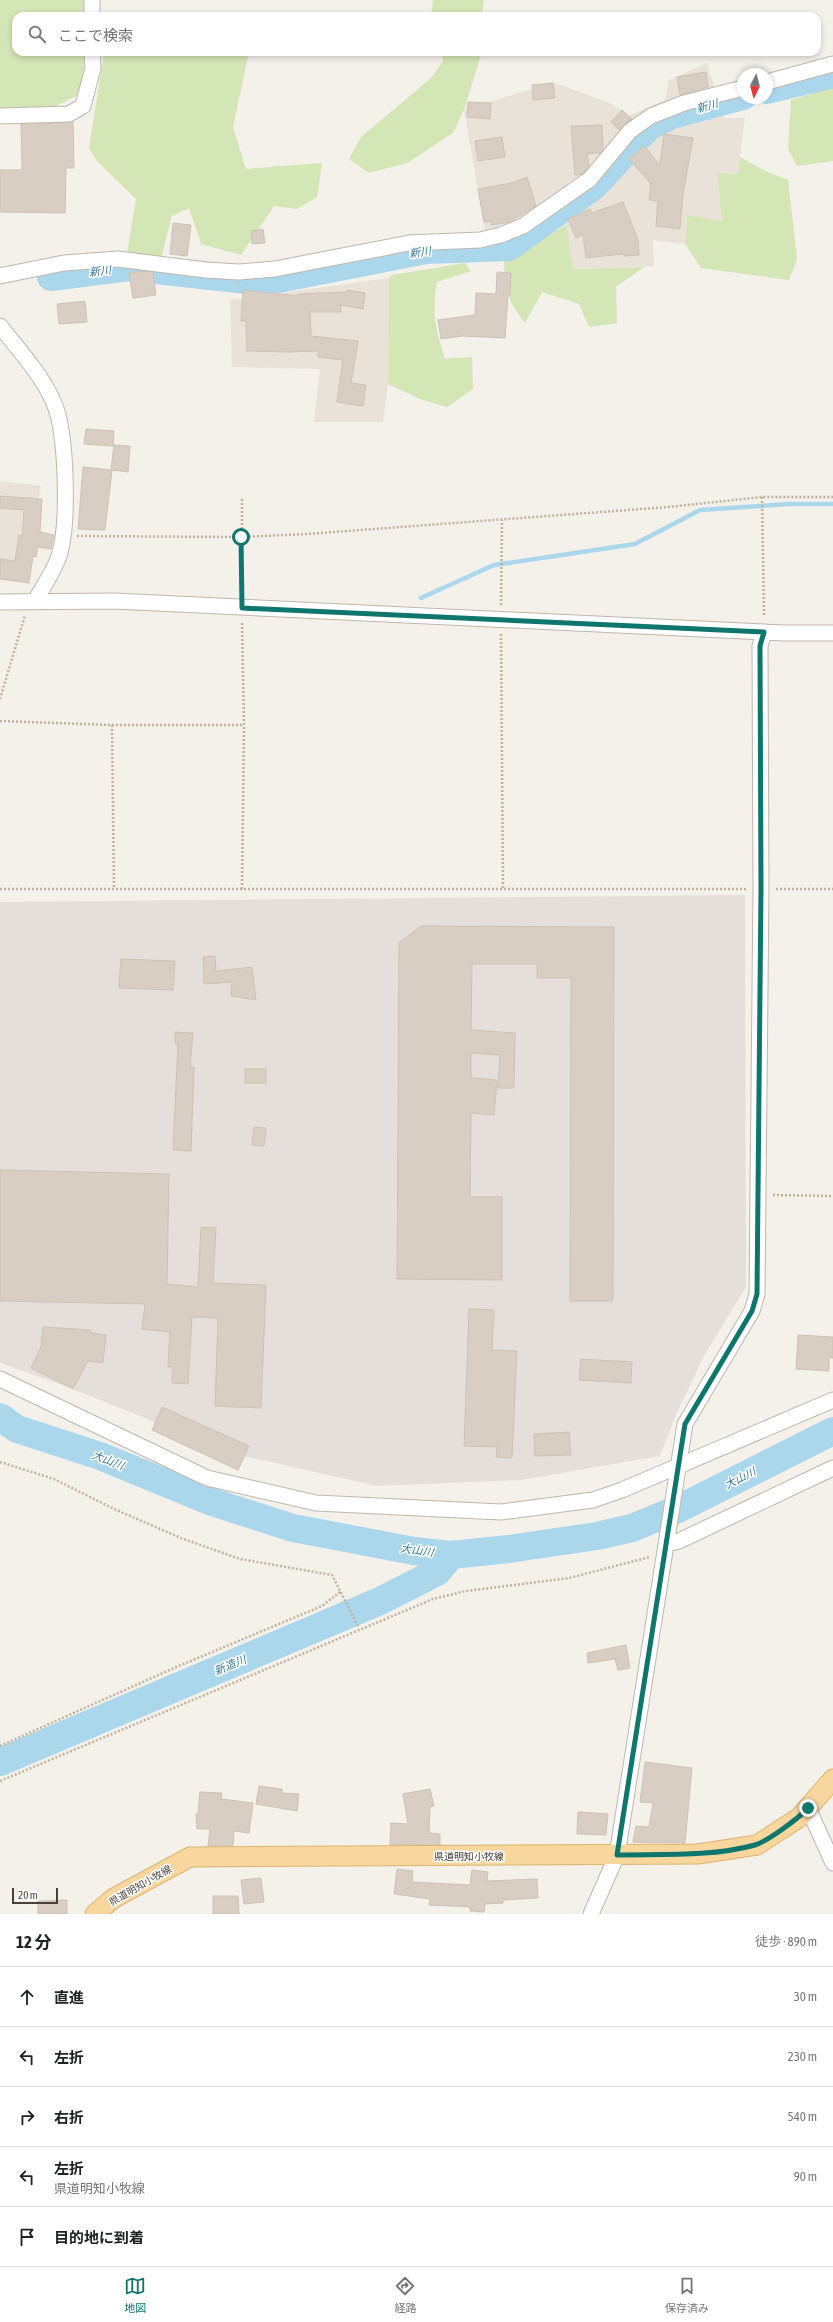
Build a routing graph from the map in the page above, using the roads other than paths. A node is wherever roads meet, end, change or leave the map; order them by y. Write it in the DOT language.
graph roads {
  1 [pos="92,0"];
  2 [pos="92,12"];
  3 [pos="92,56"];
  4 [pos="833,64"];
  5 [pos="773,80"];
  6 [pos="737,90"];
  7 [pos="0,116"];
  8 [pos="0,276"];
  9 [pos="0,326"];
  10 [pos="35,601"];
  11 [pos="0,602"];
  12 [pos="764,632"];
  13 [pos="833,633"];
  14 [pos="0,1379"];
  15 [pos="833,1400"];
  16 [pos="677,1467"];
  17 [pos="833,1468"];
  18 [pos="666,1548"];
  19 [pos="833,1780"];
  20 [pos="808,1808"];
  21 [pos="617,1855"];
  22 [pos="833,1863"];
  23 [pos="95,1914"];
  24 [pos="591,1914"];
  1 -- 2 [label="street"];
  3 -- 7 [label="street"];
  4 -- 5 [label="street"];
  6 -- 8 [label="street"];
  9 -- 10 [label="street"];
  10 -- 11 [label="street"];
  10 -- 12 [label="street"];
  12 -- 13 [label="street"];
  12 -- 16 [label="street"];
  14 -- 16 [label="street"];
  15 -- 16 [label="street"];
  16 -- 18 [label="street"];
  17 -- 18 [label="street"];
  18 -- 21 [label="street"];
  19 -- 20 [label="main road, 県道明知小牧線"];
  20 -- 21 [label="main road, 県道明知小牧線"];
  20 -- 22 [label="street"];
  21 -- 23 [label="main road, 県道明知小牧線"];
  21 -- 24 [label="street"];
}
